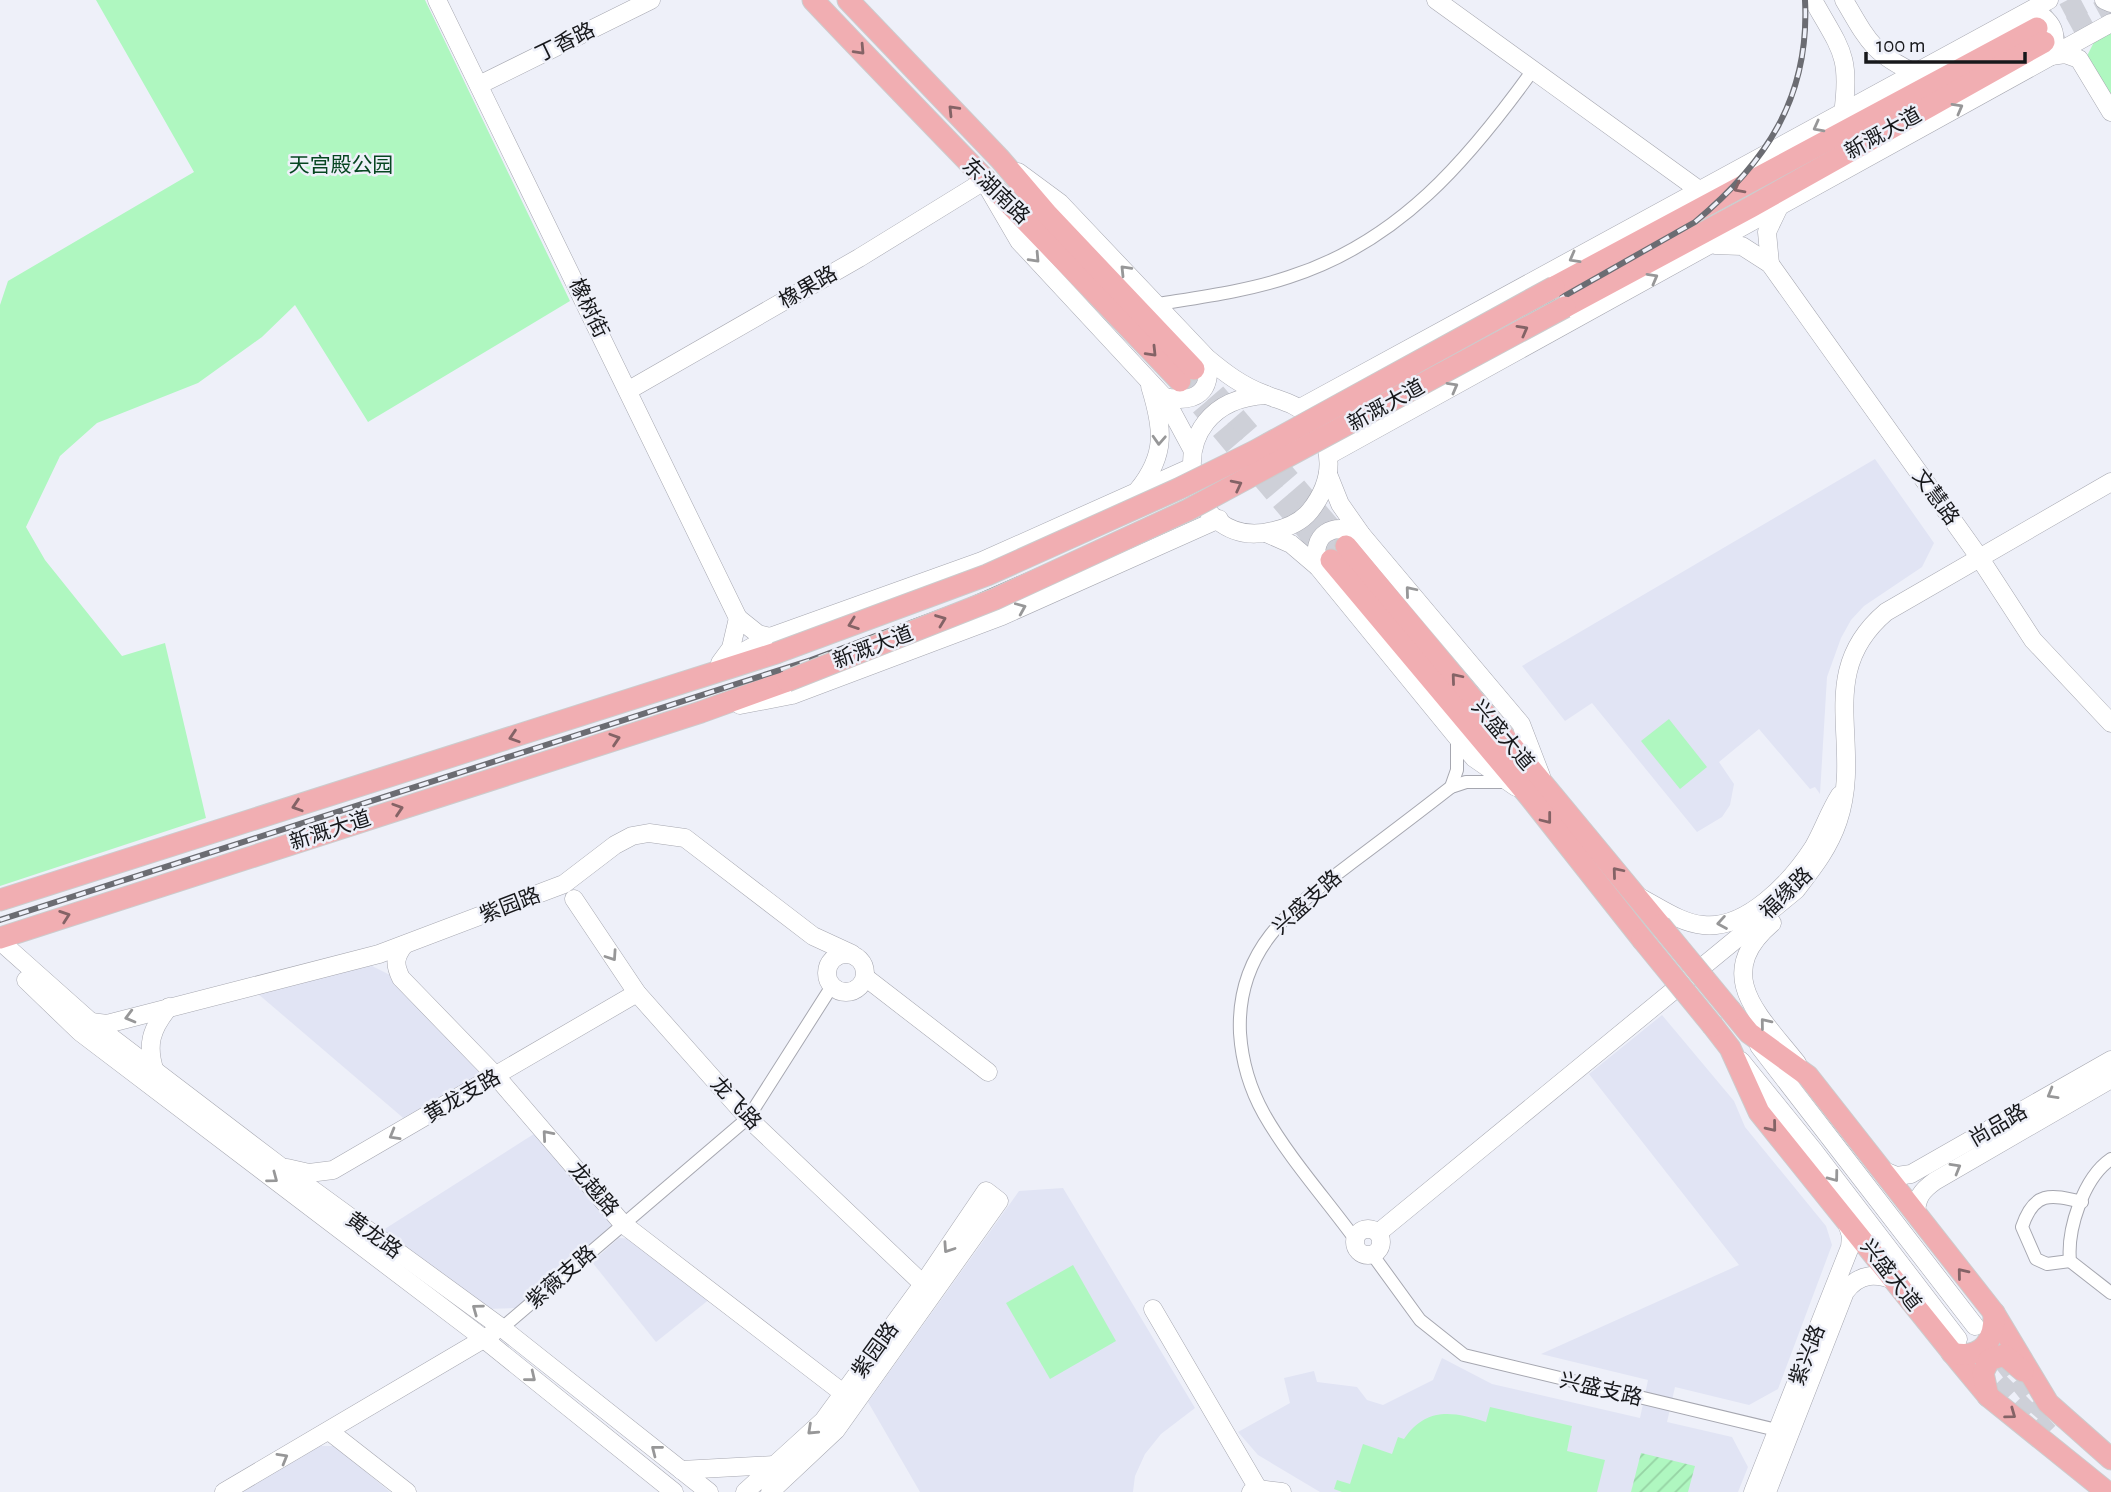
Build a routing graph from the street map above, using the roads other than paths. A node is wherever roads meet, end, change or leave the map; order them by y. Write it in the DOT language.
graph roads {
  1 [pos="437,0"];
  2 [pos="651,0"];
  3 [pos="813,0"];
  4 [pos="848,0"];
  5 [pos="858,0"];
  6 [pos="1436,0"];
  7 [pos="1812,0"];
  8 [pos="1844,0"];
  9 [pos="2030,0"];
  10 [pos="2049,0"];
  11 [pos="2104,0"];
  12 [pos="2111,3"];
  13 [pos="2015,20"];
  14 [pos="2111,23"];
  15 [pos="888,42"];
  16 [pos="2044,42"];
  17 [pos="1534,70"];
  18 [pos="1917,74"];
  19 [pos="480,85"];
  20 [pos="2111,112"];
  21 [pos="1843,114"];
  22 [pos="1000,159"];
  23 [pos="984,181"];
  24 [pos="1699,190"];
  25 [pos="1779,209"];
  26 [pos="1713,245"];
  27 [pos="1770,264"];
  28 [pos="1158,304"];
  29 [pos="1193,369"];
  30 [pos="1364,373"];
  31 [pos="1148,380"];
  32 [pos="629,390"];
  33 [pos="1266,395"];
  34 [pos="1164,397"];
  35 [pos="1300,408"];
  36 [pos="1392,420"];
  37 [pos="1192,449"];
  38 [pos="1329,455"];
  39 [pos="1190,468"];
  40 [pos="1328,474"];
  41 [pos="2111,482"];
  42 [pos="1133,495"];
  43 [pos="1219,519"];
  44 [pos="1265,533"];
  45 [pos="1157,549"];
  46 [pos="1339,552"];
  47 [pos="1979,558"];
  48 [pos="738,618"];
  49 [pos="773,645"];
  50 [pos="719,666"];
  51 [pos="695,679"];
  52 [pos="701,712"];
  53 [pos="2111,723"];
  54 [pos="1457,737"];
  55 [pos="1509,782"];
  56 [pos="1845,786"];
  57 [pos="1451,787"];
  58 [pos="1537,791"];
  59 [pos="580,873"];
  60 [pos="542,892"];
  61 [pos="1635,894"];
  62 [pos="574,900"];
  63 [pos="0,901"];
  64 [pos="813,936"];
  65 [pos="0,939"];
  66 [pos="404,945"];
  67 [pos="852,954"];
  68 [pos="0,956"];
  69 [pos="827,968"];
  70 [pos="865,977"];
  71 [pos="34,979"];
  72 [pos="832,986"];
  73 [pos="637,993"];
  74 [pos="169,1007"];
  75 [pos="91,1023"];
  76 [pos="1749,1033"];
  77 [pos="1730,1048"];
  78 [pos="2111,1060"];
  79 [pos="155,1072"];
  80 [pos="988,1072"];
  81 [pos="496,1076"];
  82 [pos="1808,1076"];
  83 [pos="2111,1079"];
  84 [pos="748,1118"];
  85 [pos="2111,1159"];
  86 [pos="280,1166"];
  87 [pos="1882,1170"];
  88 [pos="2082,1202"];
  89 [pos="1845,1216"];
  90 [pos="1916,1216"];
  91 [pos="624,1224"];
  92 [pos="1378,1233"];
  93 [pos="1355,1239"];
  94 [pos="1371,1254"];
  95 [pos="2070,1261"];
  96 [pos="1898,1282"];
  97 [pos="923,1284"];
  98 [pos="2111,1293"];
  99 [pos="1153,1309"];
  100 [pos="1994,1314"];
  101 [pos="1975,1326"];
  102 [pos="502,1328"];
  103 [pos="484,1339"];
  104 [pos="1955,1346"];
  105 [pos="503,1354"];
  106 [pos="454,1357"];
  107 [pos="2034,1383"];
  108 [pos="843,1393"];
  109 [pos="1988,1395"];
  110 [pos="329,1430"];
  111 [pos="1785,1432"];
  112 [pos="2111,1459"];
  113 [pos="681,1469"];
  114 [pos="776,1483"];
  115 [pos="662,1486"];
  116 [pos="1256,1491"];
  117 [pos="224,1492"];
  118 [pos="407,1492"];
  119 [pos="674,1492"];
  120 [pos="709,1492"];
  121 [pos="746,1492"];
  122 [pos="1282,1492"];
  123 [pos="1753,1492"];
  124 [pos="1767,1492"];
  125 [pos="2107,1492"];
  1 -- 19 [label="street, 橡树街"];
  2 -- 19 [label="street, 丁香路"];
  3 -- 23 [label="main road, 东湖南路, one-way"];
  4 -- 15 [label="main road, 东湖南路"];
  5 -- 15 [label="street"];
  6 -- 17 [label="street"];
  7 -- 21 [label="street"];
  8 -- 18 [label="street"];
  9 -- 13 [label="street"];
  10 -- 13 [label="street, 新溉大道"];
  11 -- 12 [label="street"];
  13 -- 16 [label="street"];
  13 -- 18 [label="street, 新溉大道"];
  14 -- 16 [label="street, 新溉大道"];
  22 -- 15 [label="main road, 东湖南路, one-way"];
  16 -- 20 [label="street"];
  25 -- 16 [label="street, 新溉大道, one-way"];
  16 -- 49 [label="main road, 新溉大道, one-way, bridge"];
  52 -- 16 [label="main road, 新溉大道, one-way, bridge"];
  17 -- 24 [label="street"];
  17 -- 28 [label="street"];
  18 -- 21 [label="street, 新溉大道"];
  19 -- 32 [label="street, 橡树街"];
  21 -- 24 [label="street, 新溉大道, one-way"];
  28 -- 22 [label="street, one-way"];
  22 -- 29 [label="main road, 东湖南路"];
  23 -- 29 [label="main road, 东湖南路, one-way"];
  23 -- 31 [label="street, one-way"];
  23 -- 32 [label="street, 橡果路"];
  24 -- 30 [label="street, 新溉大道, one-way"];
  25 -- 26 [label="street, 新溉大道"];
  25 -- 27 [label="street"];
  26 -- 27 [label="street"];
  36 -- 26 [label="street, 新溉大道, one-way"];
  27 -- 47 [label="street, 文慧路"];
  28 -- 29 [label="street"];
  29 -- 33 [label="street"];
  29 -- 34 [label="street"];
  30 -- 35 [label="street, 新溉大道"];
  30 -- 36 [label="street"];
  31 -- 34 [label="street"];
  31 -- 42 [label="street, one-way"];
  32 -- 48 [label="street, 橡树街"];
  33 -- 35 [label="street"];
  33 -- 37 [label="street"];
  34 -- 37 [label="street"];
  35 -- 38 [label="street"];
  36 -- 38 [label="street, 新溉大道"];
  37 -- 39 [label="street"];
  38 -- 40 [label="street"];
  39 -- 42 [label="street, 新溉大道"];
  39 -- 43 [label="street"];
  40 -- 44 [label="street"];
  40 -- 46 [label="street"];
  41 -- 47 [label="street, 福缘路"];
  42 -- 45 [label="street"];
  42 -- 49 [label="street, 新溉大道"];
  43 -- 44 [label="street"];
  43 -- 45 [label="street, 新溉大道"];
  44 -- 46 [label="street"];
  52 -- 45 [label="street, 新溉大道, one-way"];
  46 -- 54 [label="street"];
  46 -- 58 [label="main road, 兴盛大道"];
  58 -- 46 [label="street, one-way"];
  47 -- 53 [label="street, 文慧路"];
  47 -- 56 [label="street, 福缘路"];
  48 -- 49 [label="street"];
  48 -- 50 [label="street"];
  49 -- 50 [label="street, 新溉大道"];
  49 -- 51 [label="main road, 新溉大道"];
  50 -- 51 [label="street, 新溉大道"];
  51 -- 63 [label="main road, 新溉大道, one-way"];
  65 -- 52 [label="main road, 新溉大道, one-way"];
  54 -- 55 [label="street"];
  54 -- 57 [label="street"];
  55 -- 57 [label="street"];
  55 -- 58 [label="street"];
  56 -- 61 [label="street, one-way"];
  82 -- 56 [label="street, one-way"];
  56 -- 92 [label="street, 福缘路"];
  57 -- 93 [label="street, 兴盛支路"];
  61 -- 58 [label="main road, 兴盛大道, one-way"];
  58 -- 77 [label="main road, 兴盛大道, one-way, bridge"];
  59 -- 60 [label="street, 紫园路"];
  59 -- 62 [label="street"];
  59 -- 64 [label="street, 紫园路"];
  60 -- 62 [label="street"];
  60 -- 66 [label="street, 紫园路"];
  61 -- 76 [label="main road, 兴盛大道, bridge"];
  62 -- 73 [label="street, 龙飞路, one-way"];
  64 -- 67 [label="street, 紫园路"];
  64 -- 69 [label="street"];
  65 -- 71 [label="street"];
  66 -- 74 [label="street, 紫园路"];
  66 -- 81 [label="street, 龙越路"];
  67 -- 69 [label="street"];
  67 -- 70 [label="street"];
  68 -- 71 [label="street"];
  69 -- 72 [label="street"];
  70 -- 72 [label="street"];
  70 -- 80 [label="street"];
  71 -- 75 [label="street, 黄龙路"];
  71 -- 103 [label="street, 黄龙路, one-way"];
  72 -- 84 [label="street, 紫薇支路"];
  73 -- 81 [label="street, 黄龙支路"];
  73 -- 84 [label="street, 龙飞路"];
  74 -- 75 [label="street, 紫园路, one-way"];
  74 -- 79 [label="street"];
  75 -- 79 [label="street, 黄龙路"];
  76 -- 82 [label="main road"];
  76 -- 101 [label="street"];
  77 -- 89 [label="main road, 兴盛大道, one-way"];
  77 -- 104 [label="street, one-way"];
  78 -- 87 [label="street, 尚品路, one-way"];
  79 -- 86 [label="street, 黄龙路"];
  81 -- 86 [label="street, 黄龙支路, one-way"];
  91 -- 81 [label="street, 龙越路, one-way"];
  82 -- 87 [label="main road"];
  90 -- 83 [label="street, 尚品路, one-way"];
  84 -- 91 [label="street, 紫薇支路"];
  84 -- 97 [label="street, 龙飞路"];
  85 -- 88 [label="street"];
  102 -- 86 [label="street, 黄龙路, one-way"];
  87 -- 90 [label="main road"];
  88 -- 95 [label="street"];
  88 -- 95 [label="street"];
  89 -- 96 [label="main road, 兴盛大道"];
  89 -- 111 [label="street, 紫兴路"];
  100 -- 90 [label="main road, one-way"];
  91 -- 102 [label="street, 紫薇支路"];
  91 -- 108 [label="street, 龙越路"];
  92 -- 93 [label="street, 福缘路"];
  92 -- 94 [label="street"];
  93 -- 94 [label="street"];
  94 -- 111 [label="street, 兴盛支路"];
  95 -- 98 [label="street"];
  96 -- 104 [label="main road, 兴盛大道"];
  96 -- 111 [label="street, 紫兴路"];
  97 -- 108 [label="street, 紫园路"];
  114 -- 97 [label="street, 紫园路, one-way"];
  99 -- 116 [label="street"];
  100 -- 104 [label="main road"];
  100 -- 107 [label="main road"];
  102 -- 103 [label="street, 紫薇支路"];
  113 -- 102 [label="street, 黄龙路, one-way"];
  103 -- 105 [label="street, 黄龙路"];
  103 -- 106 [label="street, 紫薇支路"];
  104 -- 109 [label="main road, 兴盛大道"];
  105 -- 106 [label="street"];
  105 -- 115 [label="street, 黄龙路, one-way"];
  106 -- 110 [label="street, 紫薇支路"];
  107 -- 109 [label="main road"];
  107 -- 112 [label="main road"];
  108 -- 114 [label="street, 紫园路, one-way"];
  109 -- 125 [label="main road, 兴盛大道, one-way"];
  117 -- 110 [label="street, 紫薇支路, one-way"];
  110 -- 118 [label="street"];
  111 -- 123 [label="street, 紫兴路"];
  111 -- 124 [label="street, 紫兴路"];
  113 -- 114 [label="street"];
  113 -- 120 [label="street, 黄龙路"];
  114 -- 121 [label="street, 紫园路"];
  115 -- 119 [label="street, 黄龙路"];
  116 -- 122 [label="street"];
}
